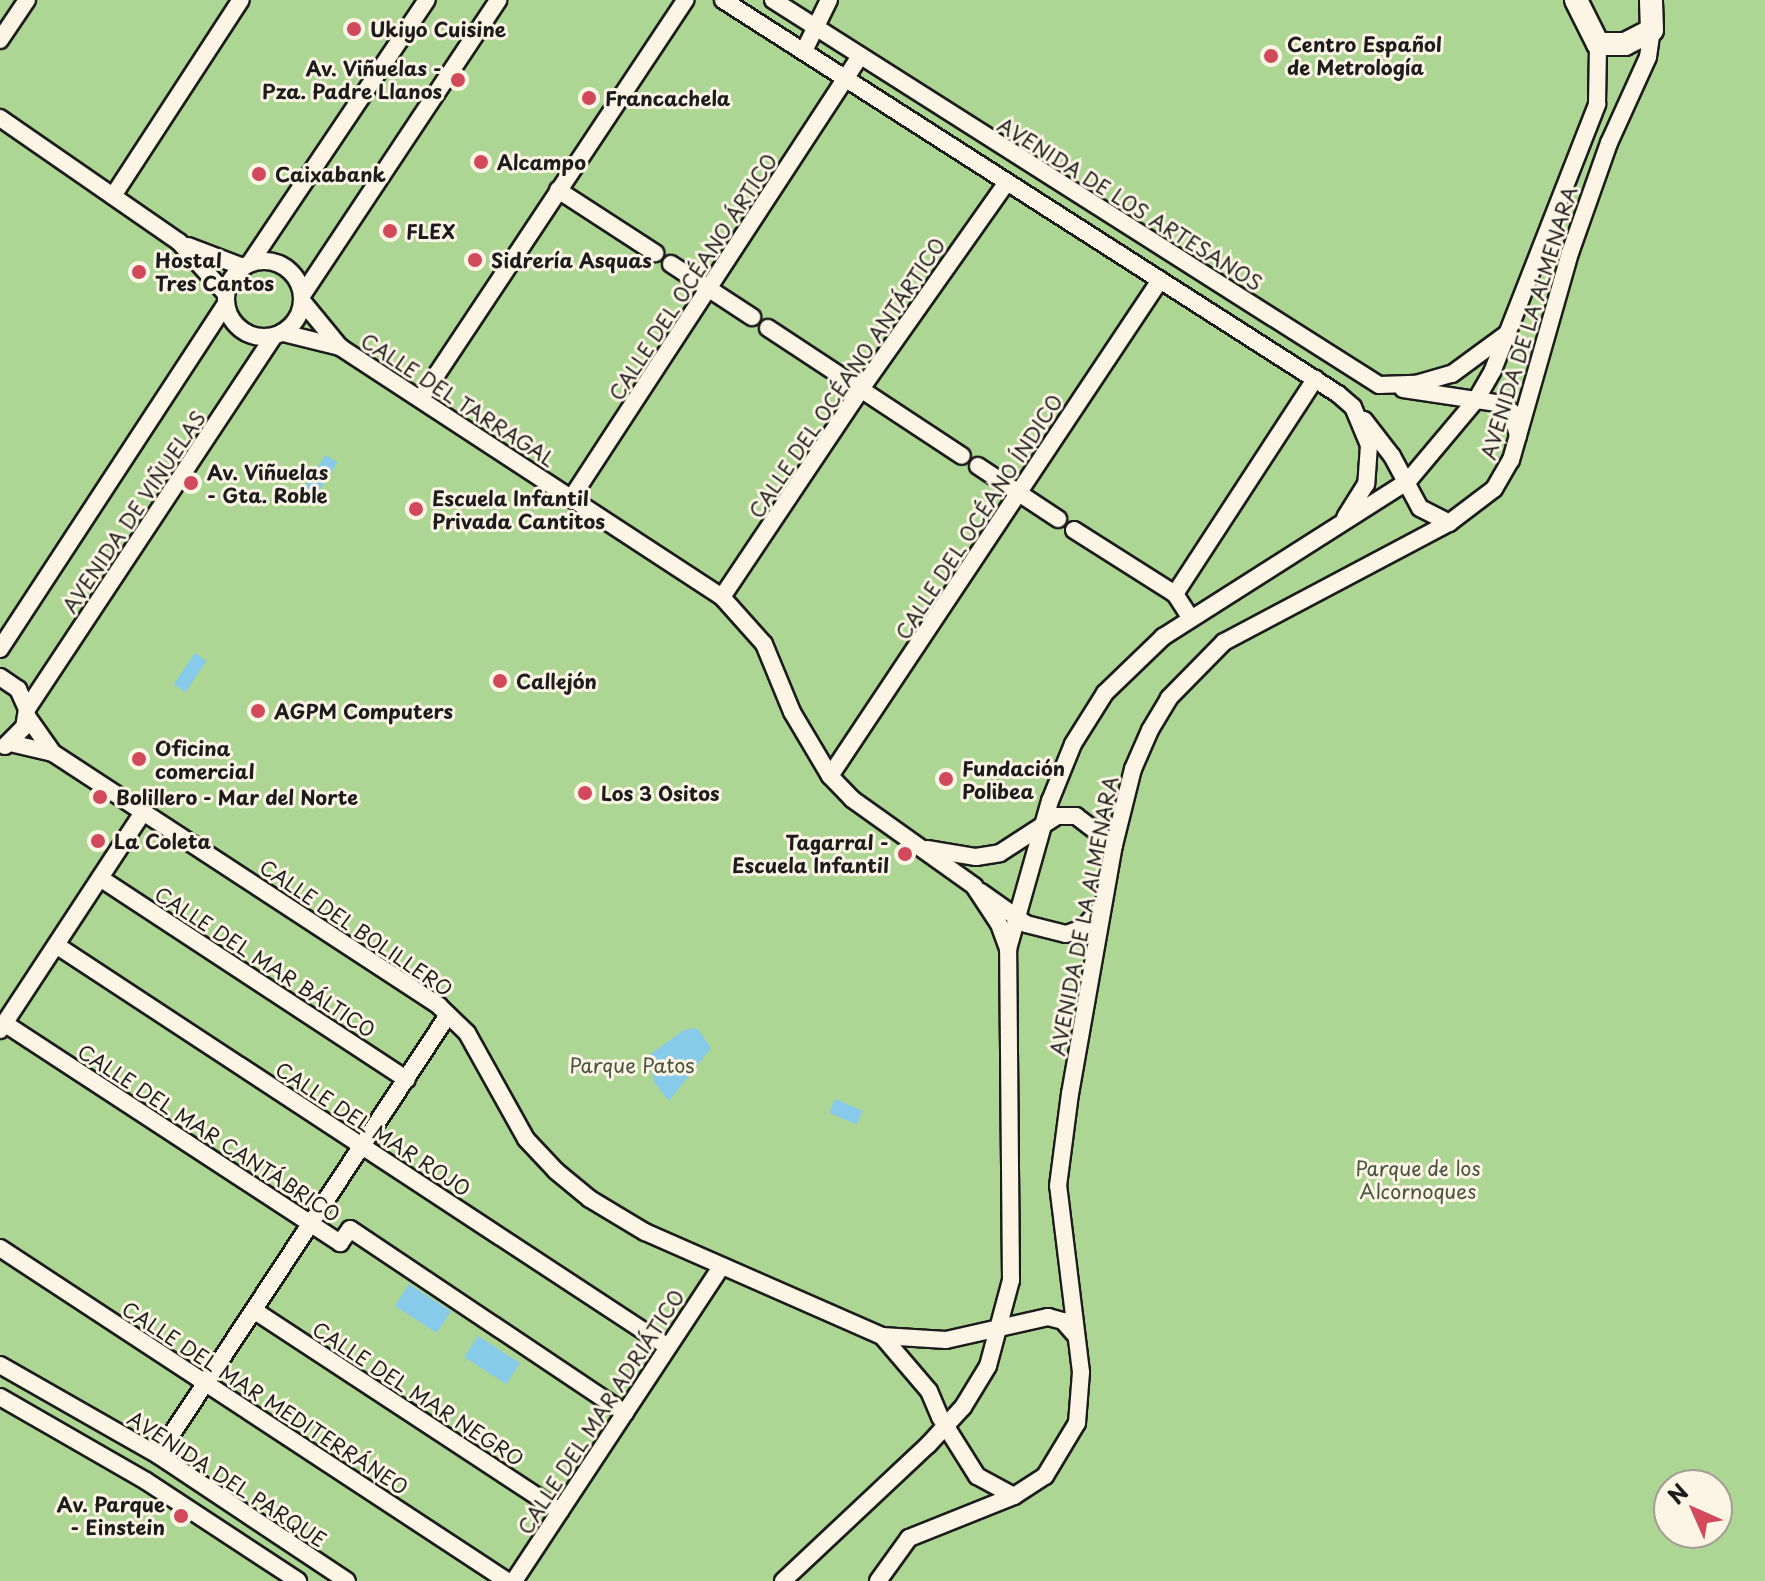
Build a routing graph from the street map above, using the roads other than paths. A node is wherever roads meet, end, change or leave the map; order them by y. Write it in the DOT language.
graph roads {
  1 [pos="27,0"];
  2 [pos="241,0"];
  3 [pos="427,0"];
  4 [pos="498,0"];
  5 [pos="685,0"];
  6 [pos="723,0"];
  7 [pos="773,0"];
  8 [pos="829,0"];
  9 [pos="1576,0"];
  10 [pos="1651,0"];
  11 [pos="814,25"];
  12 [pos="1652,30"];
  13 [pos="0,40"];
  14 [pos="1598,44"];
  15 [pos="804,51"];
  16 [pos="860,56"];
  17 [pos="846,78"];
  18 [pos="0,118"];
  19 [pos="1007,182"];
  20 [pos="558,190"];
  21 [pos="113,196"];
  22 [pos="179,242"];
  23 [pos="655,253"];
  24 [pos="671,264"];
  25 [pos="247,265"];
  26 [pos="1160,280"];
  27 [pos="710,290"];
  28 [pos="303,298"];
  29 [pos="226,299"];
  30 [pos="752,317"];
  31 [pos="768,328"];
  32 [pos="279,334"];
  33 [pos="1505,335"];
  34 [pos="340,347"];
  35 [pos="1315,379"];
  36 [pos="1379,385"];
  37 [pos="861,389"];
  38 [pos="421,398"];
  39 [pos="1476,400"];
  40 [pos="1353,407"];
  41 [pos="1518,437"];
  42 [pos="962,456"];
  43 [pos="978,466"];
  44 [pos="1408,481"];
  45 [pos="1019,493"];
  46 [pos="572,497"];
  47 [pos="1058,519"];
  48 [pos="1449,523"];
  49 [pos="1336,527"];
  50 [pos="1074,530"];
  51 [pos="1175,594"];
  52 [pos="722,597"];
  53 [pos="1190,617"];
  54 [pos="0,649"];
  55 [pos="0,677"];
  56 [pos="27,713"];
  57 [pos="4,747"];
  58 [pos="53,753"];
  59 [pos="830,776"];
  60 [pos="143,812"];
  61 [pos="1043,827"];
  62 [pos="1114,845"];
  63 [pos="920,847"];
  64 [pos="100,878"];
  65 [pos="974,886"];
  66 [pos="1102,906"];
  67 [pos="1017,917"];
  68 [pos="56,945"];
  69 [pos="1008,949"];
  70 [pos="448,1015"];
  71 [pos="2,1026"];
  72 [pos="407,1080"];
  73 [pos="363,1147"];
  74 [pos="312,1225"];
  75 [pos="0,1248"];
  76 [pos="722,1266"];
  77 [pos="255,1311"];
  78 [pos="1000,1330"];
  79 [pos="882,1336"];
  80 [pos="1077,1337"];
  81 [pos="668,1347"];
  82 [pos="0,1365"];
  83 [pos="207,1384"];
  84 [pos="0,1397"];
  85 [pos="625,1413"];
  86 [pos="945,1426"];
  87 [pos="158,1455"];
  88 [pos="1014,1496"];
  89 [pos="560,1511"];
  90 [pos="298,1581"];
  91 [pos="347,1581"];
  92 [pos="507,1581"];
  93 [pos="514,1581"];
  94 [pos="783,1581"];
  95 [pos="878,1581"];
  1 -- 13 [label="street"];
  2 -- 21 [label="street"];
  3 -- 25 [label="street"];
  4 -- 28 [label="street"];
  5 -- 20 [label="street"];
  6 -- 15 [label="street"];
  7 -- 11 [label="street, AVENIDA DE LOS ARTESANOS"];
  8 -- 11 [label="street"];
  9 -- 14 [label="street"];
  10 -- 12 [label="street"];
  11 -- 15 [label="street"];
  11 -- 16 [label="street, AVENIDA DE LOS ARTESANOS"];
  12 -- 14 [label="street"];
  12 -- 41 [label="street, AVENIDA DE LA ALMENARA"];
  14 -- 33 [label="street, AVENIDA DE LA ALMENARA"];
  15 -- 17 [label="street"];
  16 -- 17 [label="street"];
  16 -- 36 [label="street, AVENIDA DE LOS ARTESANOS"];
  17 -- 19 [label="street"];
  17 -- 27 [label="street, CALLE DEL OCÉANO ÁRTICO"];
  18 -- 21 [label="street"];
  19 -- 26 [label="street"];
  19 -- 37 [label="street, CALLE DEL OCÉANO ANTÁRTICO"];
  20 -- 23 [label="street"];
  20 -- 38 [label="street"];
  21 -- 22 [label="street"];
  22 -- 25 [label="street"];
  22 -- 29 [label="street"];
  24 -- 27 [label="street"];
  25 -- 28 [label="street"];
  25 -- 29 [label="street"];
  26 -- 35 [label="street"];
  26 -- 45 [label="street, CALLE DEL OCÉANO ÍNDICO"];
  27 -- 30 [label="street"];
  27 -- 46 [label="street, CALLE DEL OCÉANO ÁRTICO"];
  28 -- 32 [label="street"];
  28 -- 34 [label="street, CALLE DEL TARRAGAL"];
  29 -- 32 [label="street"];
  29 -- 54 [label="street, AVENIDA DE VIÑUELAS"];
  31 -- 37 [label="street"];
  32 -- 34 [label="street, CALLE DEL TARRAGAL"];
  32 -- 56 [label="street, AVENIDA DE VIÑUELAS"];
  33 -- 36 [label="street"];
  33 -- 39 [label="street, AVENIDA DE LA ALMENARA"];
  34 -- 38 [label="street, CALLE DEL TARRAGAL"];
  35 -- 40 [label="street"];
  35 -- 51 [label="street"];
  36 -- 39 [label="street, AVENIDA DE LOS ARTESANOS"];
  37 -- 42 [label="street"];
  37 -- 52 [label="street, CALLE DEL OCÉANO ANTÁRTICO"];
  38 -- 46 [label="street, CALLE DEL TARRAGAL"];
  39 -- 41 [label="street, AVENIDA DE LOS ARTESANOS"];
  39 -- 44 [label="street, AVENIDA DE LA ALMENARA"];
  40 -- 44 [label="street"];
  40 -- 49 [label="street"];
  41 -- 48 [label="street, AVENIDA DE LA ALMENARA"];
  43 -- 45 [label="street"];
  44 -- 48 [label="street"];
  44 -- 49 [label="street, AVENIDA DE LA ALMENARA"];
  45 -- 47 [label="street"];
  45 -- 59 [label="street, CALLE DEL OCÉANO ÍNDICO"];
  46 -- 52 [label="street, CALLE DEL TARRAGAL"];
  48 -- 62 [label="street, AVENIDA DE LA ALMENARA"];
  49 -- 53 [label="street, AVENIDA DE LA ALMENARA"];
  50 -- 51 [label="street"];
  51 -- 53 [label="street"];
  52 -- 59 [label="street, CALLE DEL TARRAGAL"];
  53 -- 61 [label="street, AVENIDA DE LA ALMENARA"];
  55 -- 56 [label="street"];
  56 -- 57 [label="street, AVENIDA DE VIÑUELAS"];
  56 -- 58 [label="street"];
  57 -- 58 [label="street"];
  58 -- 60 [label="street, CALLE DEL BOLILLERO"];
  59 -- 63 [label="street, CALLE DEL TARRAGAL"];
  60 -- 64 [label="street"];
  60 -- 70 [label="street, CALLE DEL BOLILLERO"];
  61 -- 62 [label="street"];
  61 -- 63 [label="street, CALLE DEL TARRAGAL"];
  61 -- 67 [label="street, AVENIDA DE LA ALMENARA"];
  62 -- 66 [label="street, AVENIDA DE LA ALMENARA"];
  63 -- 65 [label="street, CALLE DEL TARRAGAL"];
  64 -- 68 [label="street"];
  64 -- 72 [label="street, CALLE DEL MAR BÁLTICO"];
  65 -- 67 [label="street, CALLE DEL TARRAGAL"];
  65 -- 69 [label="street, CALLE DEL TARRAGAL"];
  66 -- 67 [label="street"];
  66 -- 80 [label="street, AVENIDA DE LA ALMENARA"];
  67 -- 69 [label="street, AVENIDA DE LA ALMENARA"];
  68 -- 71 [label="street"];
  68 -- 73 [label="street, CALLE DEL MAR ROJO"];
  69 -- 78 [label="street, AVENIDA DE LA ALMENARA"];
  70 -- 72 [label="street"];
  70 -- 76 [label="street, CALLE DEL BOLILLERO"];
  71 -- 74 [label="street, CALLE DEL MAR CANTÁBRICO"];
  72 -- 73 [label="street"];
  73 -- 74 [label="street"];
  73 -- 81 [label="street, CALLE DEL MAR ROJO"];
  74 -- 77 [label="street"];
  74 -- 85 [label="street, CALLE DEL MAR CANTÁBRICO"];
  75 -- 83 [label="street, CALLE DEL MAR MEDITERRÁNEO"];
  76 -- 79 [label="street, CALLE DEL BOLILLERO"];
  76 -- 81 [label="street, CALLE DEL MAR ADRIÁTICO"];
  77 -- 83 [label="street"];
  77 -- 89 [label="street, CALLE DEL MAR NEGRO"];
  78 -- 79 [label="street"];
  78 -- 80 [label="street"];
  78 -- 86 [label="street, AVENIDA DE LA ALMENARA"];
  79 -- 86 [label="street"];
  80 -- 88 [label="street, AVENIDA DE LA ALMENARA"];
  81 -- 85 [label="street, CALLE DEL MAR ADRIÁTICO"];
  82 -- 87 [label="street, AVENIDA DEL PARQUE"];
  83 -- 87 [label="street"];
  83 -- 92 [label="street, CALLE DEL MAR MEDITERRÁNEO"];
  84 -- 90 [label="street"];
  85 -- 89 [label="street, CALLE DEL MAR ADRIÁTICO"];
  86 -- 88 [label="street"];
  86 -- 94 [label="street, AVENIDA DE LA ALMENARA"];
  87 -- 91 [label="street, AVENIDA DEL PARQUE"];
  88 -- 95 [label="street, AVENIDA DE LA ALMENARA"];
  89 -- 93 [label="street, CALLE DEL MAR ADRIÁTICO"];
}
